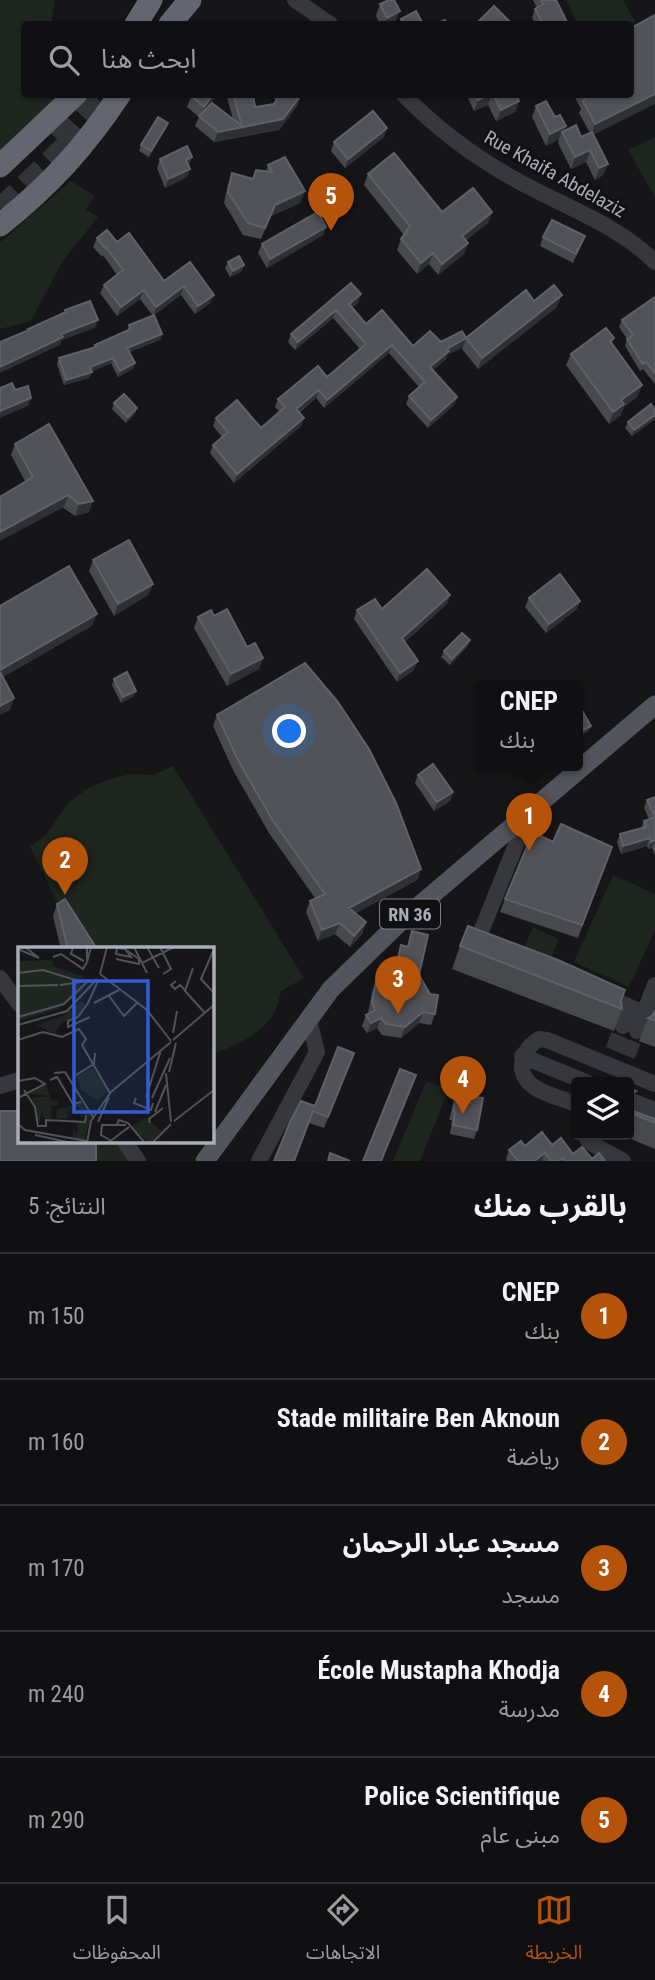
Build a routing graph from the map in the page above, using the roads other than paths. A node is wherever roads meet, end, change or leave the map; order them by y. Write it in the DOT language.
graph roads {
  1 [pos="151,0"];
  2 [pos="190,0"];
  3 [pos="286,0"];
  4 [pos="295,0"];
  5 [pos="138,21"];
  6 [pos="172,21"];
  7 [pos="324,21"];
  8 [pos="325,21"];
  9 [pos="72,98"];
  10 [pos="117,98"];
  11 [pos="407,98"];
  12 [pos="0,166"];
  13 [pos="0,225"];
  14 [pos="655,262"];
  15 [pos="655,705"];
  16 [pos="655,719"];
  17 [pos="583,766"];
  18 [pos="577,771"];
  19 [pos="522,830"];
  20 [pos="477,944"];
  21 [pos="0,978"];
  22 [pos="655,985"];
  23 [pos="594,992"];
  24 [pos="18,1003"];
  25 [pos="643,1013"];
  26 [pos="311,1028"];
  27 [pos="630,1029"];
  28 [pos="523,1056"];
  29 [pos="574,1077"];
  30 [pos="18,1080"];
  31 [pos="655,1084"];
  32 [pos="0,1086"];
  33 [pos="571,1102"];
  34 [pos="634,1102"];
  35 [pos="655,1110"];
  36 [pos="588,1140"];
  37 [pos="126,1143"];
  38 [pos="138,1161"];
  39 [pos="205,1161"];
  40 [pos="214,1161"];
  41 [pos="259,1161"];
  42 [pos="623,1161"];
  1 -- 5 [label="highway"];
  2 -- 6 [label="highway"];
  3 -- 7 [label="street"];
  4 -- 8 [label="street"];
  9 -- 12 [label="highway"];
  10 -- 13 [label="highway"];
  11 -- 14 [label="street, Rue Khaifa Abdelaziz"];
  15 -- 17 [label="main road, RN 36"];
  16 -- 19 [label="main road, RN 36"];
  18 -- 39 [label="main road, RN 36"];
  19 -- 20 [label="street"];
  19 -- 26 [label="main road, RN 36"];
  21 -- 24 [label="street"];
  22 -- 25 [label="street"];
  23 -- 25 [label="street"];
  25 -- 27 [label="street"];
  26 -- 40 [label="main road, RN 36"];
  26 -- 41 [label="street"];
  28 -- 29 [label="street"];
  28 -- 31 [label="street"];
  28 -- 33 [label="street"];
  30 -- 32 [label="street"];
  34 -- 35 [label="street"];
  36 -- 42 [label="street"];
  37 -- 38 [label="street"];
}
